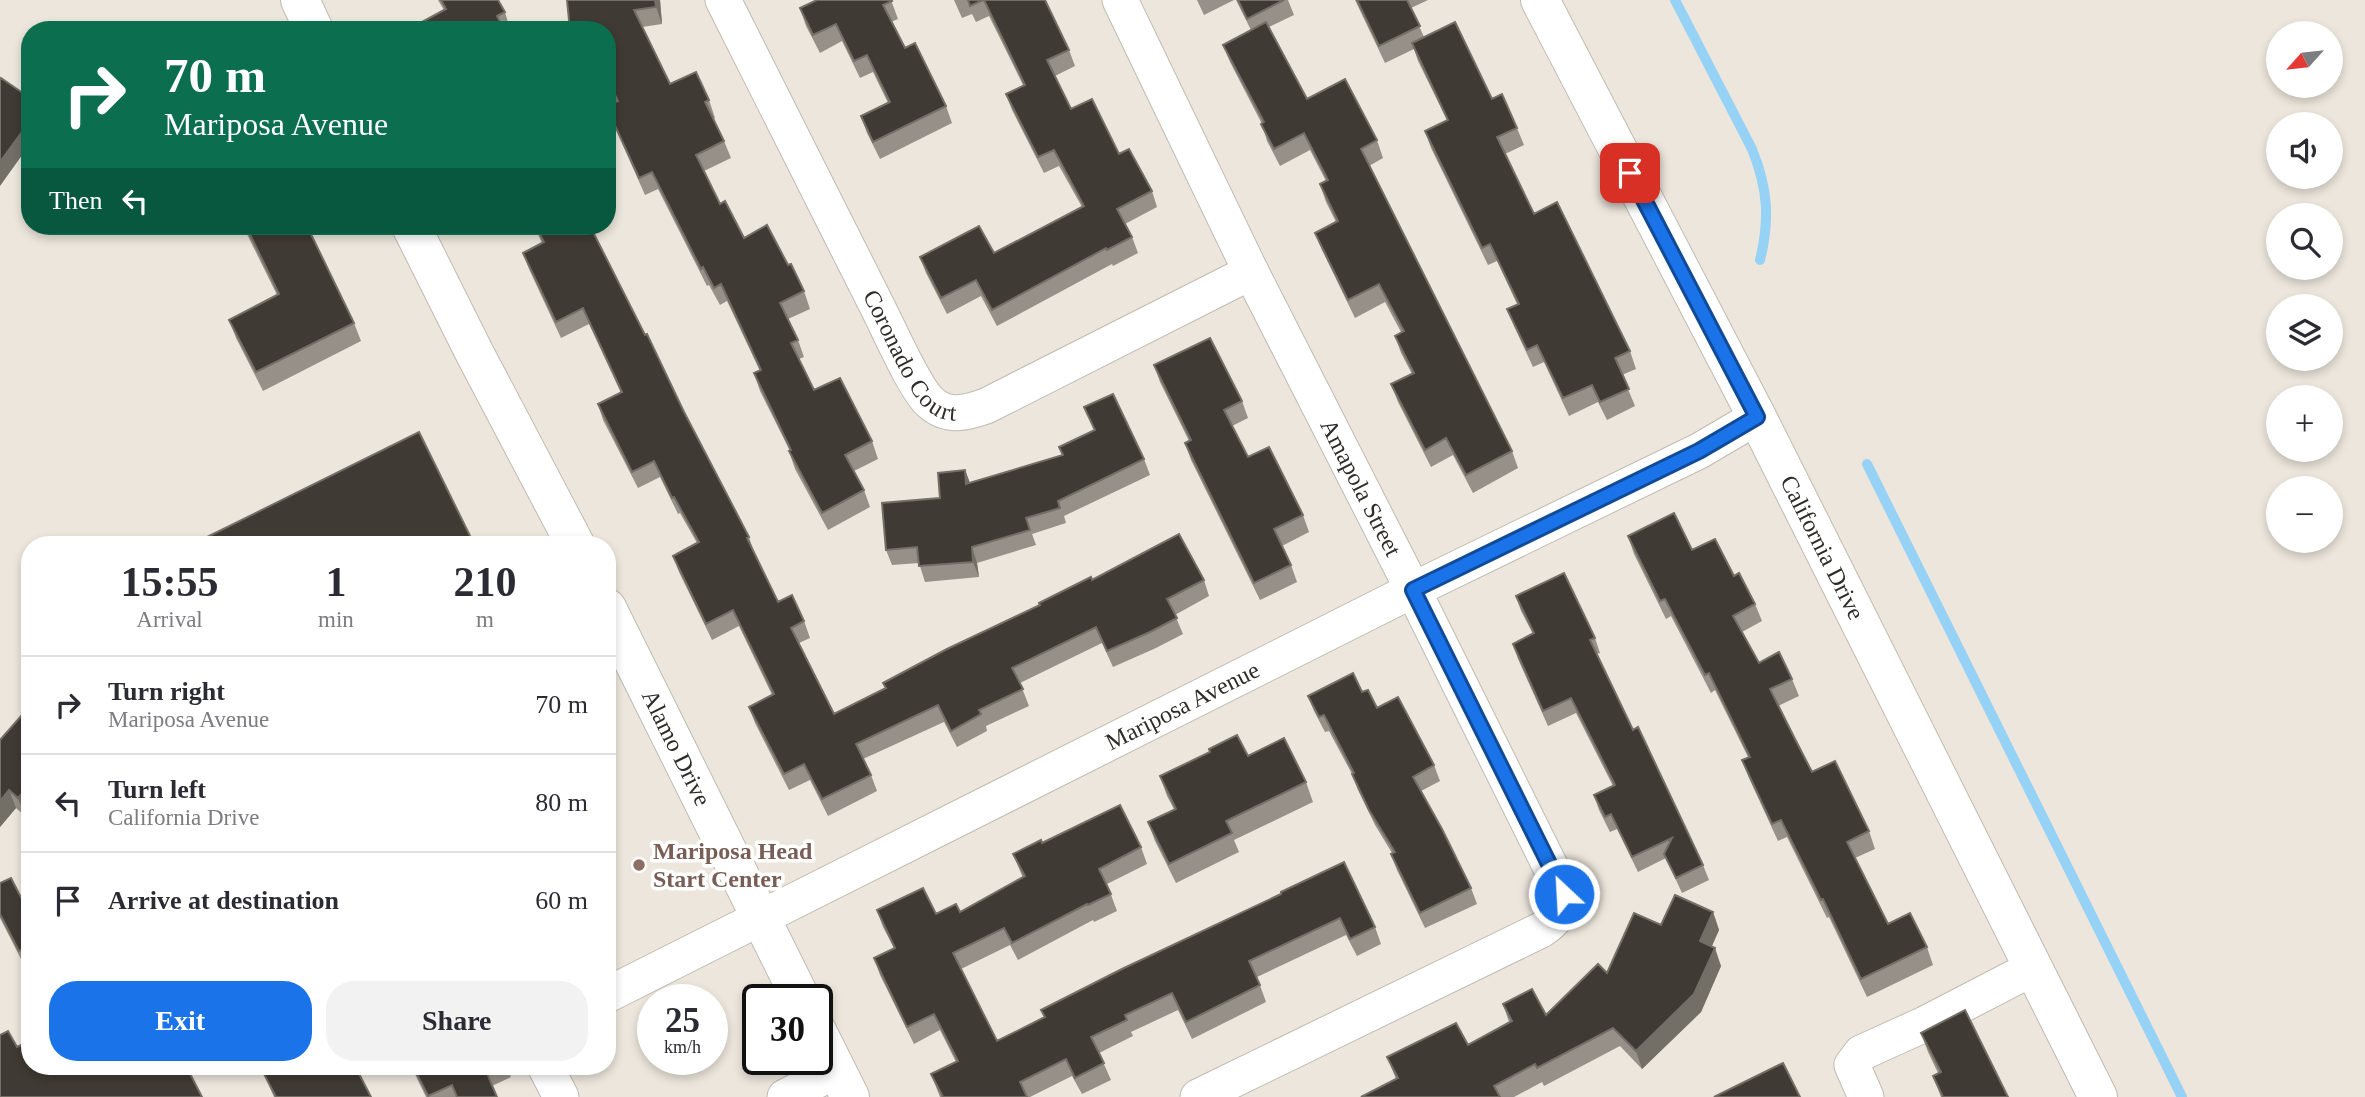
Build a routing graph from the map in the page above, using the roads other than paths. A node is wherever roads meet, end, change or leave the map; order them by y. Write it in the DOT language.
graph roads {
  1 [pos="299,0"];
  2 [pos="723,0"];
  3 [pos="1120,0"];
  4 [pos="1540,0"];
  5 [pos="310,21"];
  6 [pos="416,235"];
  7 [pos="1251,272"];
  8 [pos="1757,417"];
  9 [pos="571,536"];
  10 [pos="1413,590"];
  11 [pos="616,626"];
  12 [pos="761,919"];
  13 [pos="2033,968"];
  14 [pos="794,984"];
  15 [pos="616,991"];
  16 [pos="833,1064"];
  17 [pos="550,1075"];
  18 [pos="843,1084"];
  19 [pos="561,1097"];
  20 [pos="785,1097"];
  21 [pos="1198,1097"];
  22 [pos="1866,1097"];
  23 [pos="2098,1097"];
  1 -- 5 [label="street"];
  2 -- 7 [label="street, Coronado Court"];
  3 -- 7 [label="street, Amapola Street"];
  4 -- 8 [label="street, California Drive"];
  6 -- 9 [label="street"];
  7 -- 10 [label="street, Amapola Street"];
  8 -- 10 [label="street, Mariposa Avenue"];
  8 -- 13 [label="street, California Drive"];
  10 -- 12 [label="street, Mariposa Avenue"];
  10 -- 21 [label="street, Amapola Street"];
  11 -- 12 [label="street, Alamo Drive"];
  12 -- 14 [label="street, Alamo Drive"];
  12 -- 15 [label="street, Mariposa Avenue"];
  13 -- 22 [label="street"];
  13 -- 23 [label="street, California Drive"];
  16 -- 18 [label="street"];
  17 -- 19 [label="street"];
  18 -- 20 [label="street"];
}
